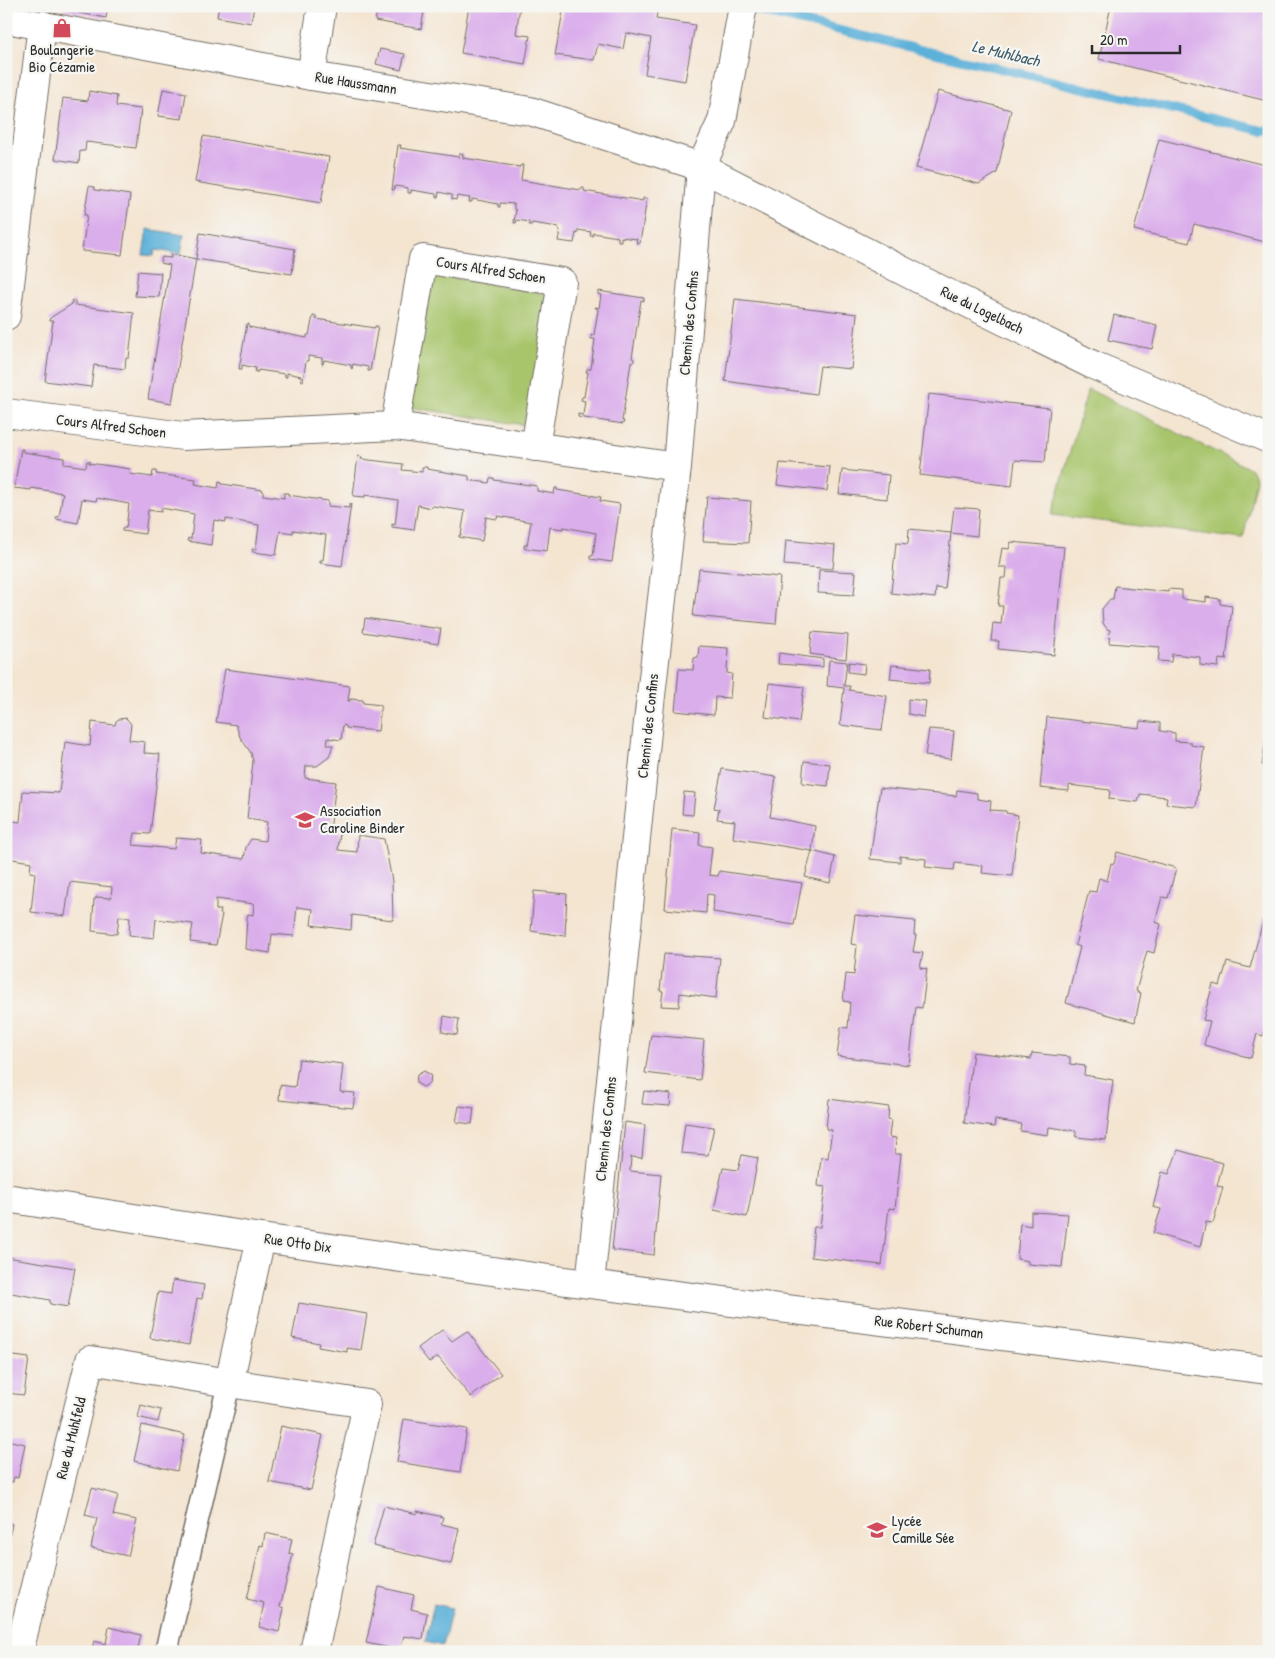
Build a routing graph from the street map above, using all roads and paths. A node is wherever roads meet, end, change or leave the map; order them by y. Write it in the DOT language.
graph roads {
  1 [pos="322,6"];
  2 [pos="741,18"];
  3 [pos="6,19"];
  4 [pos="42,25"];
  5 [pos="311,76"];
  6 [pos="702,166"];
  7 [pos="6,316"];
  8 [pos="6,413"];
  9 [pos="395,426"];
  10 [pos="1269,438"];
  11 [pos="535,447"];
  12 [pos="677,467"];
  13 [pos="6,1198"];
  14 [pos="261,1238"];
  15 [pos="590,1284"];
  16 [pos="1269,1370"];
  17 [pos="229,1383"];
  18 [pos="19,1652"];
  19 [pos="166,1652"];
  20 [pos="314,1652"];
  1 -- 5 [label="street"];
  2 -- 6 [label="street, Chemin des Confins"];
  3 -- 4 [label="street, Rue Haussmann"];
  4 -- 5 [label="street, Rue Haussmann"];
  4 -- 7 [label="street"];
  5 -- 6 [label="street, Rue Haussmann"];
  6 -- 10 [label="street, Rue du Logelbach"];
  6 -- 12 [label="street, Chemin des Confins"];
  8 -- 9 [label="street, Cours Alfred Schoen"];
  9 -- 11 [label="street, Cours Alfred Schoen"];
  9 -- 11 [label="street, Cours Alfred Schoen"];
  11 -- 12 [label="street, Cours Alfred Schoen"];
  12 -- 15 [label="street, Chemin des Confins"];
  13 -- 14 [label="street, Rue Otto Dix"];
  14 -- 15 [label="street, Rue Otto Dix"];
  14 -- 17 [label="street"];
  15 -- 16 [label="street, Rue Robert Schuman"];
  17 -- 18 [label="street, Rue du Muhlfeld"];
  17 -- 19 [label="street"];
  17 -- 20 [label="street, Rue du Muhlfeld"];
}
